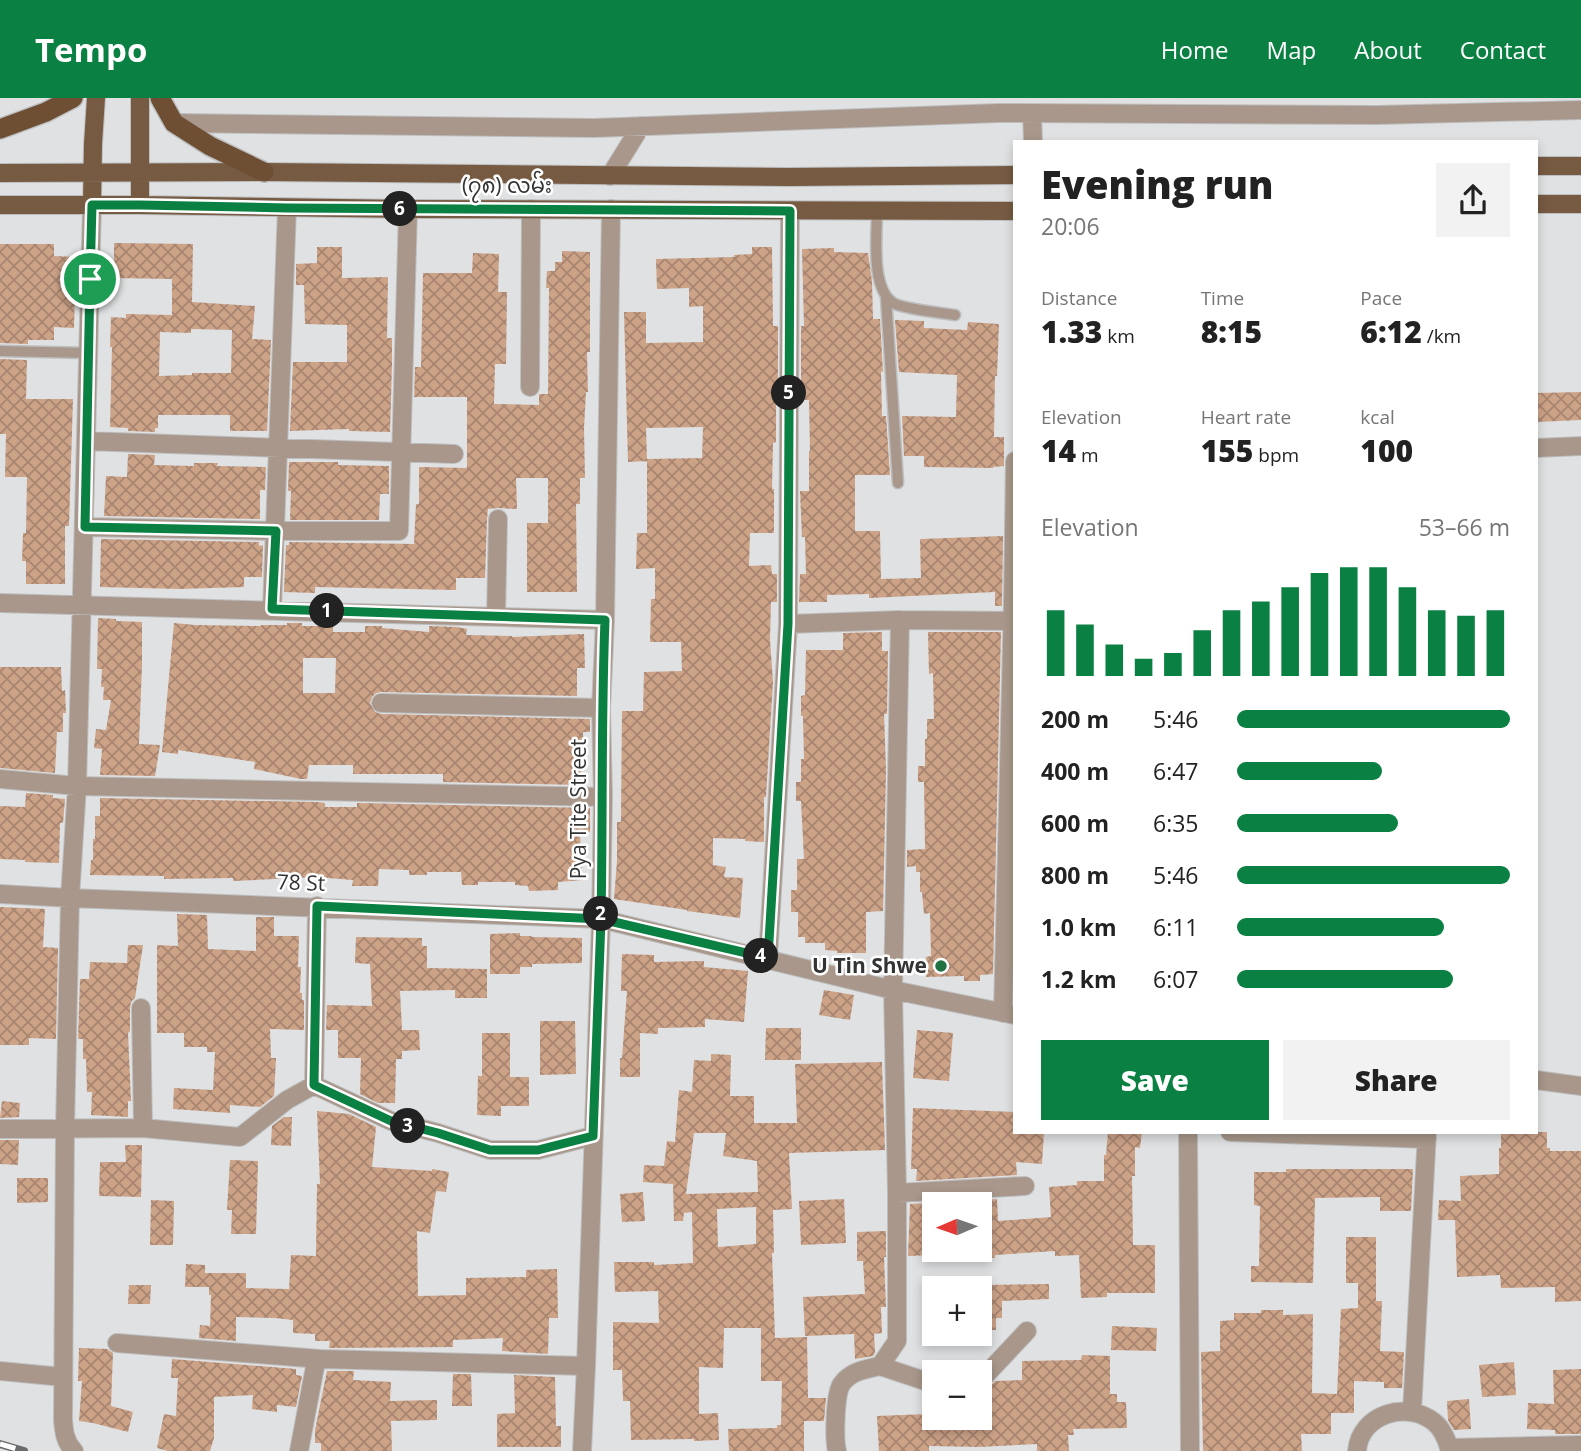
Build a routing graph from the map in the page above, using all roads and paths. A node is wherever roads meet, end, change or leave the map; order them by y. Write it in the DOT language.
graph roads {
  1 [pos="73,98"];
  2 [pos="96,98"];
  3 [pos="140,98"];
  4 [pos="160,98"];
  5 [pos="1032,105"];
  6 [pos="1581,110"];
  7 [pos="174,123"];
  8 [pos="641,126"];
  9 [pos="0,129"];
  10 [pos="1033,140"];
  11 [pos="1538,166"];
  12 [pos="1581,166"];
  13 [pos="141,172"];
  14 [pos="264,172"];
  15 [pos="0,173"];
  16 [pos="93,173"];
  17 [pos="1013,175"];
  18 [pos="610,176"];
  19 [pos="1538,204"];
  20 [pos="1581,204"];
  21 [pos="0,205"];
  22 [pos="92,205"];
  23 [pos="140,205"];
  24 [pos="287,208"];
  25 [pos="408,209"];
  26 [pos="531,209"];
  27 [pos="611,209"];
  28 [pos="790,211"];
  29 [pos="877,211"];
  30 [pos="1013,211"];
  31 [pos="886,297"];
  32 [pos="955,315"];
  33 [pos="0,351"];
  34 [pos="88,353"];
  35 [pos="530,387"];
  36 [pos="86,441"];
  37 [pos="1581,446"];
  38 [pos="279,447"];
  39 [pos="1538,447"];
  40 [pos="401,452"];
  41 [pos="454,454"];
  42 [pos="898,484"];
  43 [pos="498,519"];
  44 [pos="85,527"];
  45 [pos="276,531"];
  46 [pos="0,603"];
  47 [pos="81,606"];
  48 [pos="272,609"];
  49 [pos="496,616"];
  50 [pos="605,620"];
  51 [pos="900,620"];
  52 [pos="1013,621"];
  53 [pos="788,624"];
  54 [pos="1013,700"];
  55 [pos="382,703"];
  56 [pos="601,708"];
  57 [pos="0,779"];
  58 [pos="77,786"];
  59 [pos="603,797"];
  60 [pos="0,894"];
  61 [pos="69,898"];
  62 [pos="317,906"];
  63 [pos="601,919"];
  64 [pos="768,958"];
  65 [pos="893,990"];
  66 [pos="141,1008"];
  67 [pos="1009,1014"];
  68 [pos="1538,1080"];
  69 [pos="314,1085"];
  70 [pos="1581,1086"];
  71 [pos="143,1128"];
  72 [pos="0,1129"];
  73 [pos="65,1129"];
  74 [pos="1188,1134"];
  75 [pos="1361,1134"];
  76 [pos="1427,1135"];
  77 [pos="593,1136"];
  78 [pos="1025,1186"];
  79 [pos="897,1193"];
  80 [pos="1027,1331"];
  81 [pos="117,1343"];
  82 [pos="320,1359"];
  83 [pos="586,1366"];
  84 [pos="880,1366"];
  85 [pos="992,1368"];
  86 [pos="0,1371"];
  87 [pos="63,1377"];
  88 [pos="922,1380"];
  89 [pos="1412,1412"];
  90 [pos="1581,1445"];
  91 [pos="1450,1449"];
  92 [pos="74,1451"];
  93 [pos="299,1451"];
  94 [pos="582,1451"];
  95 [pos="837,1451"];
  96 [pos="1189,1451"];
  97 [pos="1357,1451"];
  1 -- 9 [label="highway"];
  2 -- 16 [label="main road"];
  3 -- 13 [label="main road"];
  4 -- 7 [label="highway"];
  5 -- 6 [label="street"];
  5 -- 8 [label="street"];
  5 -- 10 [label="street"];
  7 -- 8 [label="street"];
  7 -- 14 [label="highway"];
  8 -- 18 [label="street"];
  11 -- 12 [label="main road"];
  13 -- 14 [label="main road, (၇၈) လမ်း"];
  13 -- 16 [label="main road, (၇၈) လမ်း"];
  13 -- 23 [label="main road"];
  14 -- 18 [label="main road, (၇၈) လမ်း"];
  15 -- 16 [label="main road, (၇၈) လမ်း"];
  16 -- 22 [label="main road"];
  17 -- 18 [label="main road, (၇၈) လမ်း"];
  19 -- 20 [label="main road"];
  21 -- 22 [label="main road, (၇၈) လမ်း"];
  22 -- 23 [label="main road, (၇၈) လမ်း"];
  22 -- 34 [label="street"];
  23 -- 24 [label="main road, (၇၈) လမ်း"];
  24 -- 25 [label="main road, (၇၈) လမ်း"];
  24 -- 38 [label="street"];
  25 -- 26 [label="main road, (၇၈) လမ်း"];
  25 -- 40 [label="street"];
  26 -- 27 [label="main road, (၇၈) လမ်း"];
  26 -- 35 [label="street"];
  27 -- 28 [label="main road, (၇၈) လမ်း"];
  27 -- 50 [label="street, Pya Tite Street"];
  28 -- 29 [label="main road, (၇၈) လမ်း"];
  28 -- 53 [label="street"];
  29 -- 30 [label="main road, (၇၈) လမ်း"];
  29 -- 31 [label="lane"];
  31 -- 32 [label="lane"];
  31 -- 42 [label="lane"];
  33 -- 34 [label="lane"];
  34 -- 36 [label="street"];
  36 -- 38 [label="street"];
  36 -- 44 [label="street"];
  37 -- 39 [label="street"];
  38 -- 40 [label="street"];
  38 -- 45 [label="street"];
  40 -- 41 [label="street"];
  40 -- 45 [label="street"];
  43 -- 49 [label="street"];
  44 -- 45 [label="street"];
  44 -- 47 [label="street"];
  45 -- 48 [label="street"];
  46 -- 47 [label="street"];
  47 -- 48 [label="street"];
  47 -- 58 [label="street"];
  48 -- 49 [label="street"];
  49 -- 50 [label="street"];
  50 -- 56 [label="street, Pya Tite Street"];
  51 -- 52 [label="street"];
  51 -- 53 [label="street"];
  51 -- 65 [label="street"];
  53 -- 64 [label="street"];
  54 -- 67 [label="street"];
  55 -- 56 [label="street"];
  56 -- 59 [label="street, Pya Tite Street"];
  57 -- 58 [label="street"];
  58 -- 59 [label="street"];
  58 -- 61 [label="street"];
  59 -- 63 [label="street, Pya Tite Street"];
  60 -- 61 [label="street, 78 St"];
  61 -- 62 [label="street, 78 St"];
  61 -- 73 [label="street"];
  62 -- 63 [label="street, 78 St"];
  62 -- 69 [label="street"];
  63 -- 64 [label="street, 78 St"];
  63 -- 77 [label="street, Pya Tite Street"];
  64 -- 65 [label="street, 78 St"];
  65 -- 67 [label="street, 78 St"];
  65 -- 79 [label="street"];
  66 -- 71 [label="street"];
  68 -- 70 [label="street"];
  69 -- 71 [label="street"];
  69 -- 77 [label="street"];
  71 -- 73 [label="street"];
  72 -- 73 [label="street"];
  73 -- 87 [label="street"];
  74 -- 96 [label="street"];
  75 -- 76 [label="street"];
  76 -- 89 [label="street"];
  77 -- 83 [label="street, Pya Tite Street"];
  78 -- 79 [label="street"];
  79 -- 84 [label="street"];
  80 -- 85 [label="street"];
  81 -- 82 [label="street"];
  82 -- 83 [label="street"];
  82 -- 93 [label="street"];
  83 -- 94 [label="street, Pya Tite Street"];
  84 -- 88 [label="street"];
  84 -- 95 [label="street"];
  86 -- 87 [label="street"];
  87 -- 92 [label="street"];
  89 -- 91 [label="street"];
  89 -- 97 [label="street"];
  90 -- 91 [label="street"];
}
